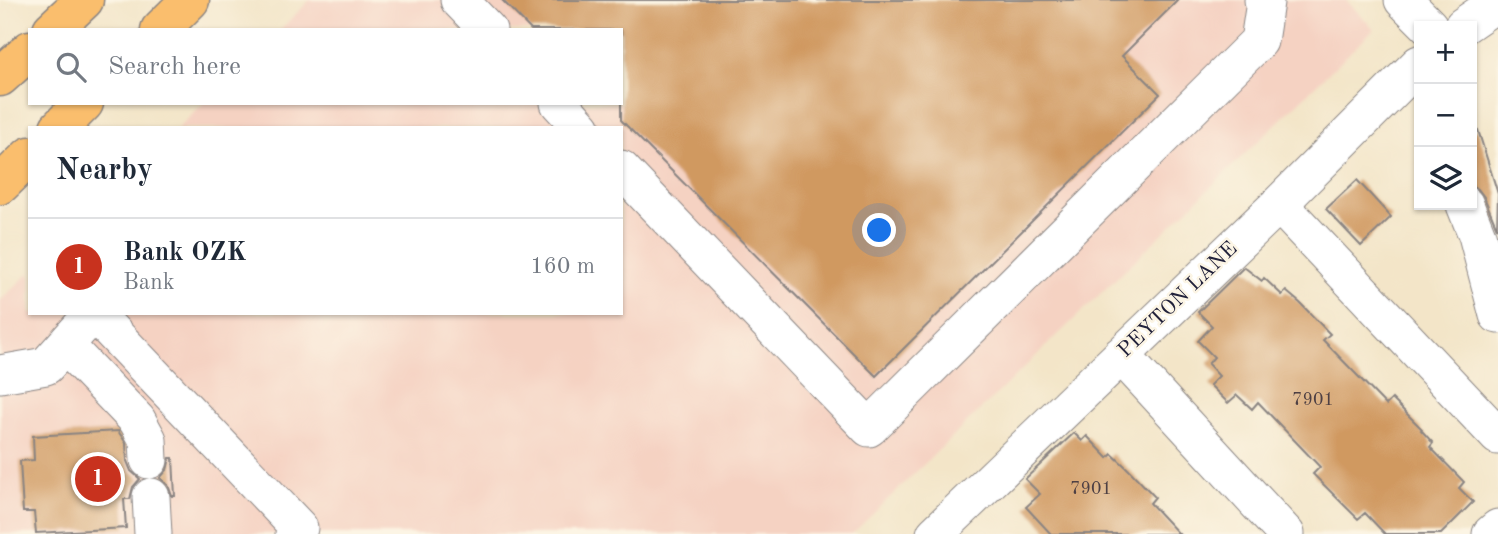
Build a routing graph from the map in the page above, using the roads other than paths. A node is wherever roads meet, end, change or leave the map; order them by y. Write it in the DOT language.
graph roads {
  1 [pos="85,0"];
  2 [pos="190,0"];
  3 [pos="460,0"];
  4 [pos="1263,0"];
  5 [pos="1404,0"];
  6 [pos="1498,2"];
  7 [pos="1424,21"];
  8 [pos="1470,21"];
  9 [pos="54,28"];
  10 [pos="162,28"];
  11 [pos="486,28"];
  12 [pos="28,52"];
  13 [pos="1414,76"];
  14 [pos="0,77"];
  15 [pos="82,105"];
  16 [pos="561,105"];
  17 [pos="61,126"];
  18 [pos="580,126"];
  19 [pos="28,158"];
  20 [pos="623,171"];
  21 [pos="0,185"];
  22 [pos="1279,204"];
  23 [pos="1467,210"];
  24 [pos="92,315"];
  25 [pos="96,315"];
  26 [pos="1498,315"];
  27 [pos="65,345"];
  28 [pos="1121,355"];
  29 [pos="0,374"];
  30 [pos="1498,436"];
  31 [pos="149,460"];
  32 [pos="151,497"];
  33 [pos="1498,528"];
  34 [pos="949,529"];
  35 [pos="299,532"];
  36 [pos="153,534"];
  37 [pos="1286,534"];
  38 [pos="1491,534"];
  1 -- 9 [label="main road"];
  2 -- 10 [label="main road"];
  3 -- 11 [label="street"];
  4 -- 20 [label="street"];
  5 -- 7 [label="street"];
  6 -- 8 [label="street"];
  12 -- 14 [label="main road"];
  13 -- 22 [label="street, PEYTON LANE"];
  15 -- 17 [label="main road"];
  16 -- 18 [label="street"];
  19 -- 21 [label="main road"];
  22 -- 28 [label="street, PEYTON LANE"];
  22 -- 30 [label="street"];
  23 -- 26 [label="street"];
  24 -- 27 [label="street"];
  25 -- 35 [label="street"];
  27 -- 29 [label="street"];
  27 -- 31 [label="street"];
  28 -- 34 [label="street, PEYTON LANE"];
  28 -- 37 [label="street"];
  32 -- 36 [label="street"];
  33 -- 38 [label="street"];
}
